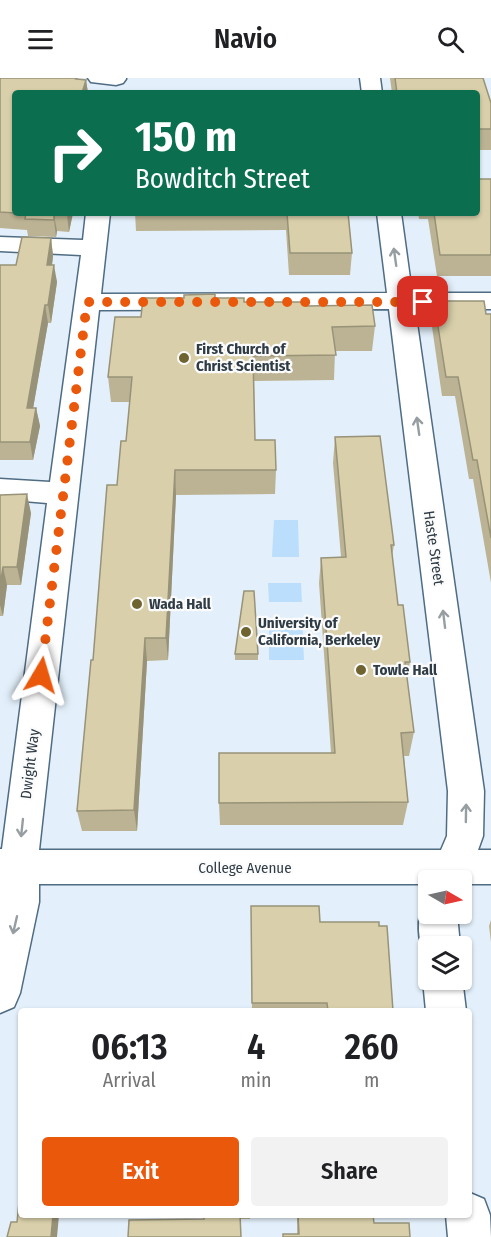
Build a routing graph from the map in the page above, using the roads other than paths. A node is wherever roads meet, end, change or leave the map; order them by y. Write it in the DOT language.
graph roads {
  1 [pos="98,78"];
  2 [pos="116,78"];
  3 [pos="98,216"];
  4 [pos="389,216"];
  5 [pos="0,244"];
  6 [pos="93,249"];
  7 [pos="491,301"];
  8 [pos="87,302"];
  9 [pos="401,302"];
  10 [pos="0,489"];
  11 [pos="63,493"];
  12 [pos="10,866"];
  13 [pos="491,867"];
  14 [pos="452,870"];
  15 [pos="472,871"];
  16 [pos="418,874"];
  17 [pos="444,990"];
  18 [pos="0,993"];
  19 [pos="446,1008"];
  20 [pos="468,1218"];
  21 [pos="471,1237"];
  1 -- 2 [label="street"];
  3 -- 6 [label="street, Dwight Way"];
  9 -- 4 [label="street, Haste Street, one-way"];
  5 -- 6 [label="street"];
  6 -- 8 [label="street, Dwight Way"];
  7 -- 9 [label="street"];
  8 -- 9 [label="street"];
  8 -- 11 [label="street, Dwight Way"];
  14 -- 9 [label="street, Haste Street, one-way"];
  10 -- 11 [label="street"];
  11 -- 12 [label="street, Dwight Way, one-way"];
  12 -- 16 [label="street, College Avenue"];
  12 -- 18 [label="street, Dwight Way, one-way"];
  13 -- 15 [label="street, College Avenue"];
  17 -- 19 [label="street"];
  20 -- 21 [label="street"];
}
